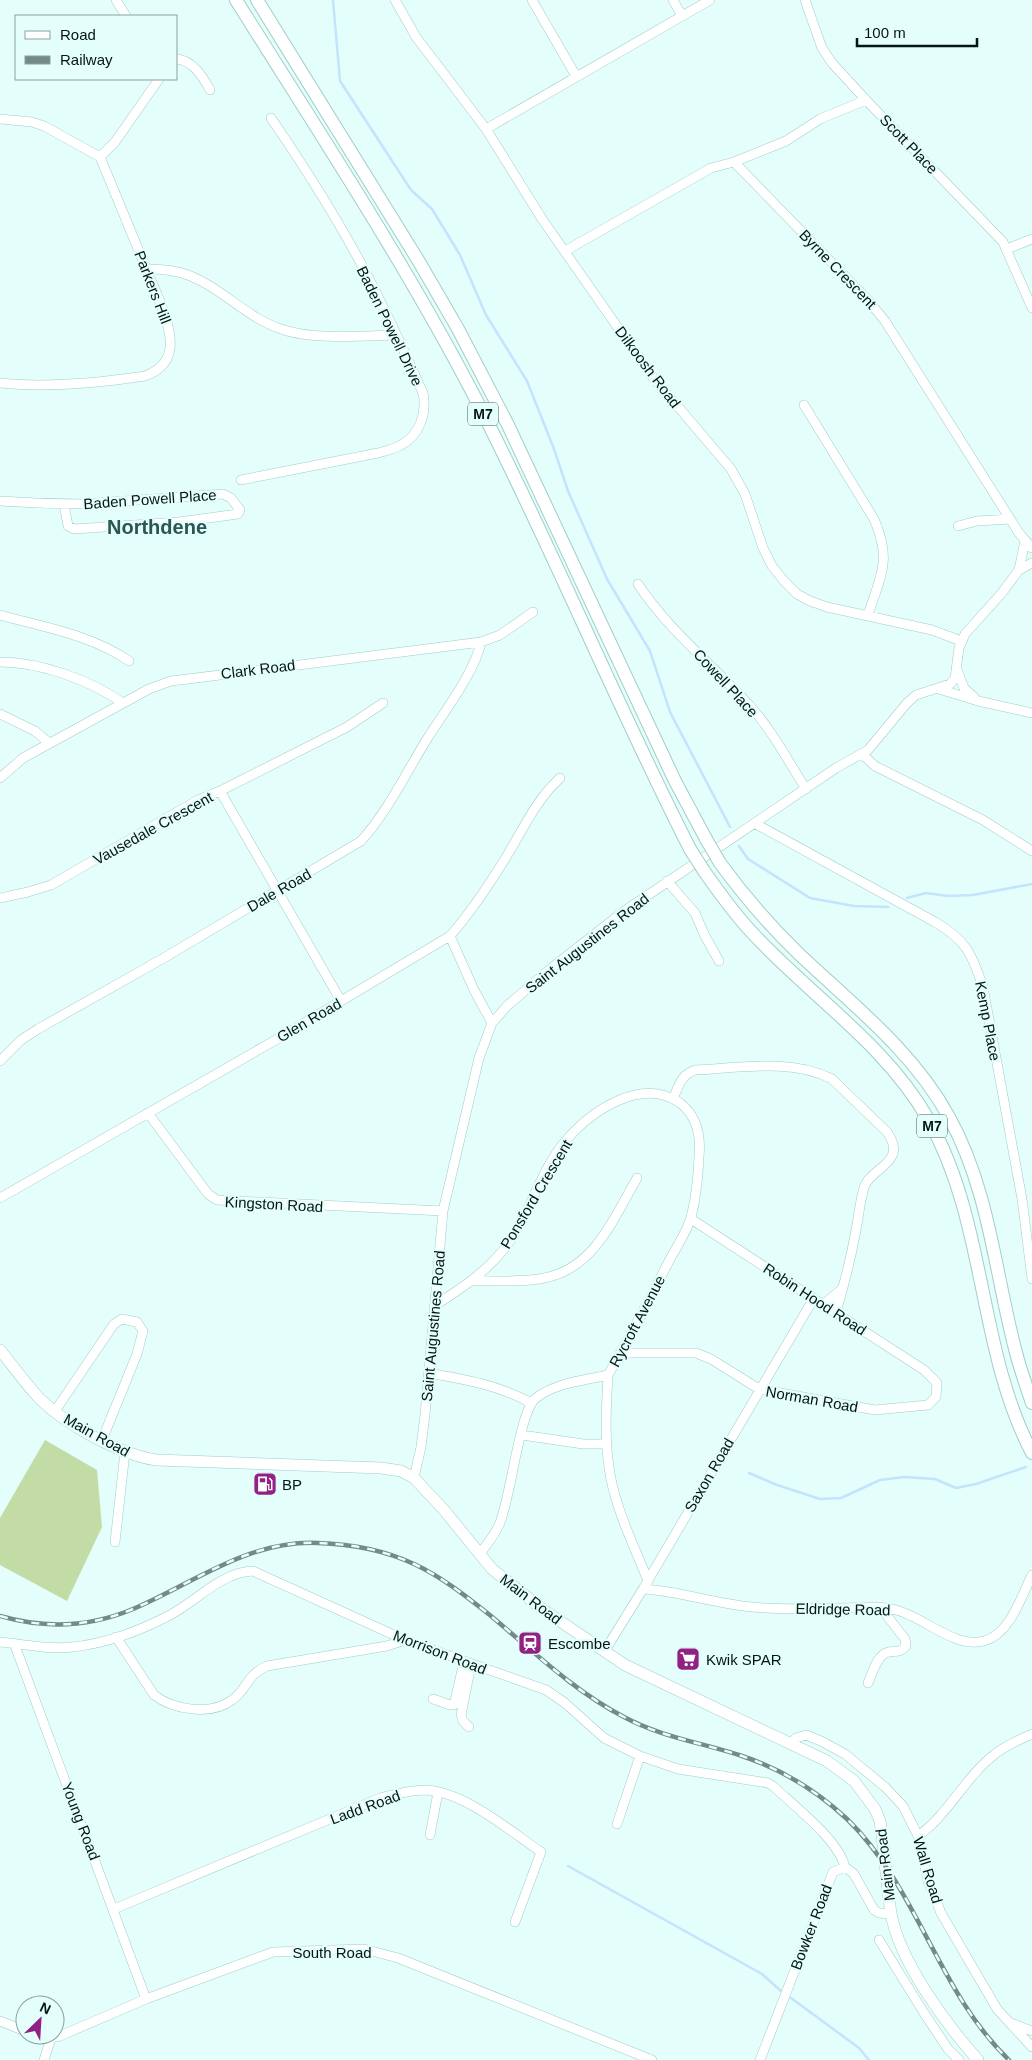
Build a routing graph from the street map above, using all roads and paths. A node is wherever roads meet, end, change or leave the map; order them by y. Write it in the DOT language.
graph roads {
  1 [pos="116,0"];
  2 [pos="236,0"];
  3 [pos="257,0"];
  4 [pos="395,0"];
  5 [pos="532,0"];
  6 [pos="673,0"];
  7 [pos="710,0"];
  8 [pos="805,0"];
  9 [pos="125,15"];
  10 [pos="682,16"];
  11 [pos="178,59"];
  12 [pos="576,76"];
  13 [pos="158,80"];
  14 [pos="210,90"];
  15 [pos="866,100"];
  16 [pos="271,118"];
  17 [pos="0,120"];
  18 [pos="486,128"];
  19 [pos="100,157"];
  20 [pos="734,162"];
  21 [pos="1032,239"];
  22 [pos="1007,249"];
  23 [pos="565,252"];
  24 [pos="147,269"];
  25 [pos="1032,308"];
  26 [pos="395,335"];
  27 [pos="0,383"];
  28 [pos="804,405"];
  29 [pos="240,480"];
  30 [pos="0,501"];
  31 [pos="64,504"];
  32 [pos="1010,519"];
  33 [pos="958,526"];
  34 [pos="1025,541"];
  35 [pos="1032,548"];
  36 [pos="1032,563"];
  37 [pos="1019,570"];
  38 [pos="638,584"];
  39 [pos="533,612"];
  40 [pos="0,615"];
  41 [pos="868,615"];
  42 [pos="961,641"];
  43 [pos="481,642"];
  44 [pos="129,661"];
  45 [pos="0,662"];
  46 [pos="957,670"];
  47 [pos="939,689"];
  48 [pos="978,701"];
  49 [pos="123,703"];
  50 [pos="383,703"];
  51 [pos="1032,713"];
  52 [pos="0,714"];
  53 [pos="49,743"];
  54 [pos="862,754"];
  55 [pos="0,778"];
  56 [pos="560,778"];
  57 [pos="806,789"];
  58 [pos="220,791"];
  59 [pos="756,824"];
  60 [pos="1032,851"];
  61 [pos="667,881"];
  62 [pos="278,891"];
  63 [pos="0,898"];
  64 [pos="450,936"];
  65 [pos="719,961"];
  66 [pos="342,1001"];
  67 [pos="492,1023"];
  68 [pos="0,1062"];
  69 [pos="673,1098"];
  70 [pos="148,1113"];
  71 [pos="637,1178"];
  72 [pos="0,1198"];
  73 [pos="443,1211"];
  74 [pos="690,1219"];
  75 [pos="1030,1256"];
  76 [pos="1032,1275"];
  77 [pos="1032,1279"];
  78 [pos="471,1281"];
  79 [pos="843,1288"];
  80 [pos="814,1298"];
  81 [pos="824,1304"];
  82 [pos="434,1306"];
  83 [pos="836,1312"];
  84 [pos="0,1350"];
  85 [pos="621,1353"];
  86 [pos="428,1373"];
  87 [pos="608,1375"];
  88 [pos="937,1383"];
  89 [pos="759,1389"];
  90 [pos="531,1403"];
  91 [pos="1032,1403"];
  92 [pos="55,1411"];
  93 [pos="522,1435"];
  94 [pos="102,1440"];
  95 [pos="606,1444"];
  96 [pos="125,1452"];
  97 [pos="1032,1453"];
  98 [pos="414,1478"];
  99 [pos="115,1542"];
  100 [pos="480,1554"];
  101 [pos="1032,1575"];
  102 [pos="645,1585"];
  103 [pos="881,1608"];
  104 [pos="116,1637"];
  105 [pos="405,1640"];
  106 [pos="0,1642"];
  107 [pos="14,1643"];
  108 [pos="604,1652"];
  109 [pos="468,1663"];
  110 [pos="868,1683"];
  111 [pos="433,1699"];
  112 [pos="469,1726"];
  113 [pos="1032,1734"];
  114 [pos="792,1742"];
  115 [pos="640,1756"];
  116 [pos="438,1792"];
  117 [pos="617,1824"];
  118 [pos="430,1834"];
  119 [pos="918,1836"];
  120 [pos="845,1867"];
  121 [pos="114,1909"];
  122 [pos="891,1914"];
  123 [pos="515,1922"];
  124 [pos="880,1940"];
  125 [pos="146,1999"];
  126 [pos="0,2021"];
  127 [pos="1009,2023"];
  128 [pos="15,2027"];
  129 [pos="1032,2031"];
  130 [pos="65,2033"];
  131 [pos="48,2045"];
  132 [pos="1032,2047"];
  133 [pos="44,2060"];
  134 [pos="652,2060"];
  135 [pos="760,2060"];
  136 [pos="959,2060"];
  137 [pos="978,2060"];
  1 -- 9 [label="street"];
  2 -- 97 [label="highway, M7, bridge"];
  3 -- 91 [label="highway, M7, bridge"];
  4 -- 18 [label="street, Dilkoosh Road"];
  5 -- 12 [label="street"];
  6 -- 10 [label="street"];
  7 -- 10 [label="street"];
  8 -- 15 [label="street, Scott Place"];
  10 -- 12 [label="street"];
  11 -- 14 [label="street"];
  12 -- 18 [label="street"];
  13 -- 19 [label="street"];
  15 -- 20 [label="street"];
  15 -- 22 [label="street, Scott Place"];
  16 -- 26 [label="street, Baden Powell Drive"];
  17 -- 19 [label="street"];
  18 -- 23 [label="street, Dilkoosh Road"];
  19 -- 24 [label="street, Parkers Hill"];
  20 -- 23 [label="street"];
  20 -- 32 [label="street, Byrne Crescent"];
  21 -- 22 [label="street"];
  22 -- 25 [label="street, Scott Place"];
  23 -- 41 [label="street, Dilkoosh Road"];
  24 -- 26 [label="street"];
  24 -- 27 [label="street, Parkers Hill"];
  26 -- 29 [label="street, Baden Powell Drive"];
  28 -- 41 [label="street"];
  30 -- 31 [label="street, Baden Powell Place"];
  31 -- 31 [label="street, Baden Powell Place"];
  32 -- 33 [label="street"];
  32 -- 34 [label="street, Byrne Crescent"];
  34 -- 35 [label="street, Byrne Crescent"];
  34 -- 37 [label="street"];
  36 -- 37 [label="street"];
  37 -- 42 [label="street"];
  38 -- 57 [label="street, Cowell Place"];
  39 -- 43 [label="street, Clark Road"];
  40 -- 44 [label="street"];
  41 -- 42 [label="street, Dilkoosh Road"];
  42 -- 46 [label="street"];
  43 -- 49 [label="street, Clark Road"];
  43 -- 62 [label="street, Dale Road"];
  45 -- 49 [label="street"];
  46 -- 47 [label="street, Saint Augustines Road"];
  46 -- 48 [label="street"];
  47 -- 48 [label="street"];
  47 -- 54 [label="street, Saint Augustines Road"];
  48 -- 51 [label="street"];
  49 -- 53 [label="street, Clark Road"];
  50 -- 58 [label="street"];
  52 -- 53 [label="street"];
  53 -- 55 [label="street, Clark Road"];
  54 -- 57 [label="street, Saint Augustines Road"];
  54 -- 60 [label="street"];
  56 -- 64 [label="street, Glen Road"];
  57 -- 59 [label="street, Saint Augustines Road"];
  58 -- 62 [label="street, Vausedale Crescent"];
  58 -- 63 [label="street, Vausedale Crescent"];
  59 -- 61 [label="street, Saint Augustines Road"];
  59 -- 75 [label="street, Kemp Place"];
  61 -- 65 [label="street"];
  61 -- 67 [label="street, Saint Augustines Road"];
  62 -- 66 [label="street, Vausedale Crescent"];
  62 -- 68 [label="street, Dale Road"];
  64 -- 66 [label="street, Glen Road"];
  64 -- 67 [label="street"];
  66 -- 70 [label="street, Glen Road"];
  67 -- 73 [label="street, Saint Augustines Road"];
  69 -- 74 [label="street, Rycroft Avenue"];
  69 -- 78 [label="street, Ponsford Crescent"];
  69 -- 79 [label="street"];
  70 -- 72 [label="street, Glen Road"];
  70 -- 73 [label="street, Kingston Road"];
  71 -- 78 [label="street"];
  73 -- 82 [label="street, Saint Augustines Road"];
  74 -- 80 [label="street, Robin Hood Road"];
  74 -- 85 [label="street, Rycroft Avenue"];
  75 -- 76 [label="street, Kemp Place"];
  76 -- 77 [label="street, Kemp Place"];
  78 -- 82 [label="street, Ponsford Crescent"];
  79 -- 81 [label="street"];
  79 -- 83 [label="street"];
  80 -- 81 [label="street, Robin Hood Road"];
  80 -- 89 [label="street, Saxon Road"];
  81 -- 83 [label="street, Robin Hood Road"];
  82 -- 86 [label="street, Saint Augustines Road"];
  83 -- 88 [label="street, Robin Hood Road"];
  84 -- 92 [label="main road, Main Road"];
  85 -- 87 [label="street, Rycroft Avenue"];
  85 -- 89 [label="street, Norman Road"];
  86 -- 90 [label="street"];
  86 -- 98 [label="street, Saint Augustines Road"];
  87 -- 90 [label="street, Rycroft Avenue"];
  87 -- 95 [label="street"];
  88 -- 89 [label="street, Norman Road"];
  89 -- 102 [label="street, Saxon Road"];
  90 -- 93 [label="street"];
  92 -- 94 [label="main road, Main Road"];
  92 -- 94 [label="street"];
  93 -- 95 [label="street"];
  93 -- 100 [label="street"];
  94 -- 96 [label="main road, Main Road"];
  95 -- 102 [label="street"];
  96 -- 98 [label="main road, Main Road"];
  96 -- 99 [label="street"];
  98 -- 100 [label="main road, Main Road"];
  100 -- 108 [label="main road, Main Road"];
  101 -- 103 [label="street, Eldridge Road"];
  102 -- 103 [label="street, Eldridge Road"];
  102 -- 108 [label="street, Saxon Road"];
  103 -- 110 [label="street"];
  104 -- 105 [label="street, Morrison Road"];
  104 -- 105 [label="street"];
  104 -- 107 [label="street, Morrison Road"];
  105 -- 109 [label="street, Morrison Road"];
  106 -- 107 [label="street, Morrison Road"];
  107 -- 121 [label="street, Young Road"];
  108 -- 114 [label="main road, Main Road"];
  109 -- 111 [label="street"];
  109 -- 112 [label="street"];
  109 -- 115 [label="street, Morrison Road"];
  113 -- 119 [label="street"];
  114 -- 119 [label="street, Wall Road"];
  114 -- 122 [label="main road, Main Road"];
  115 -- 117 [label="street"];
  115 -- 120 [label="street, Morrison Road"];
  116 -- 118 [label="street"];
  116 -- 121 [label="street, Ladd Road"];
  116 -- 123 [label="street, Ladd Road"];
  119 -- 127 [label="street, Wall Road"];
  120 -- 122 [label="street"];
  120 -- 135 [label="street, Bowker Road"];
  121 -- 125 [label="street, Young Road"];
  122 -- 137 [label="main road, Main Road"];
  124 -- 136 [label="street"];
  125 -- 130 [label="street, South Road"];
  125 -- 134 [label="street, South Road"];
  126 -- 128 [label="street"];
  127 -- 129 [label="street"];
  127 -- 132 [label="street, Wall Road"];
  131 -- 133 [label="street"];
}
